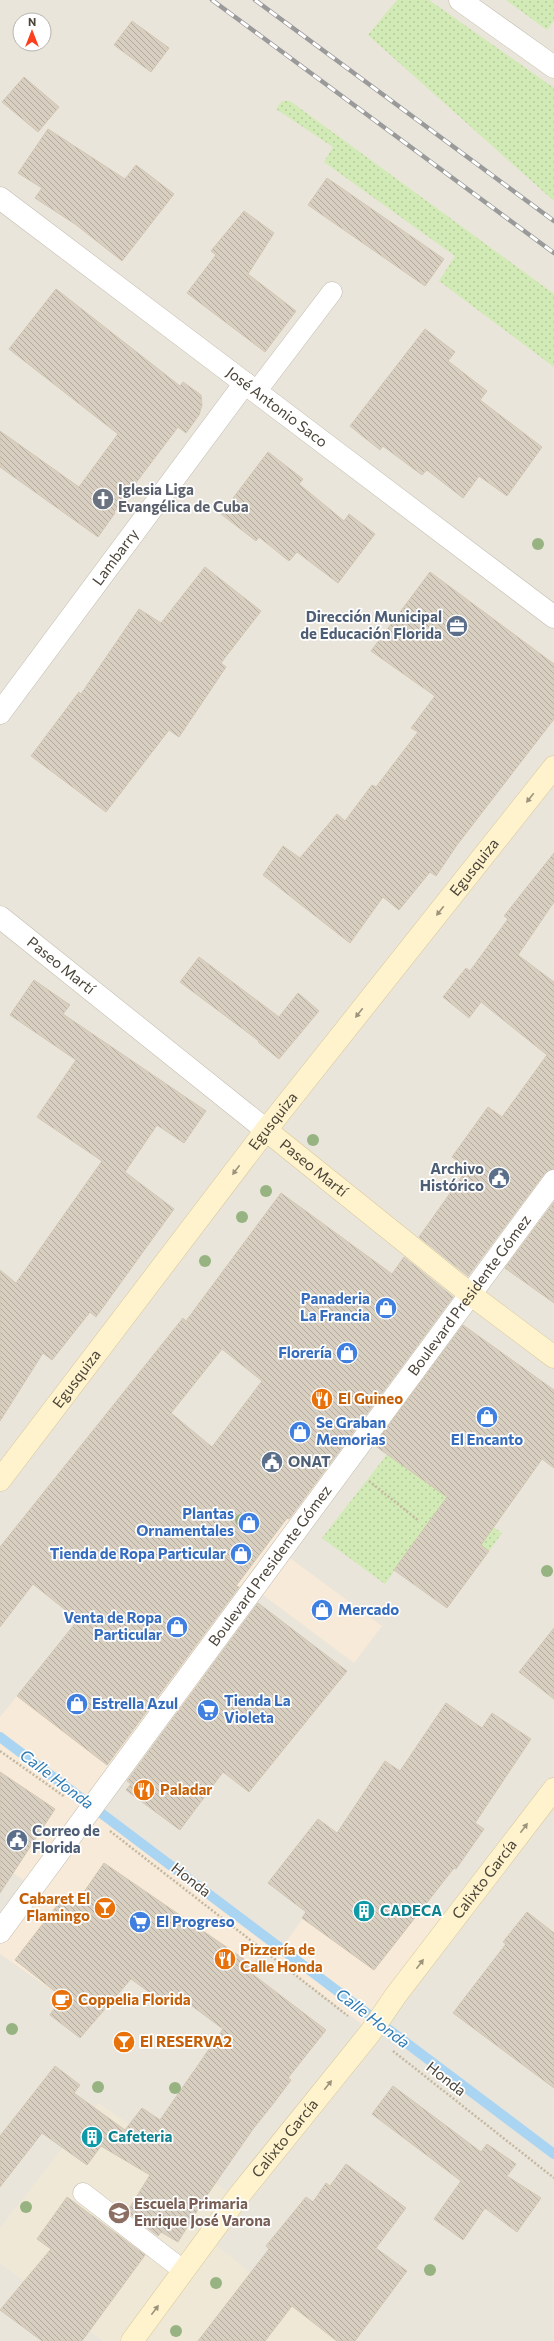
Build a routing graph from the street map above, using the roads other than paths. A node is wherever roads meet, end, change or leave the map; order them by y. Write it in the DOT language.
graph roads {
  1 [pos="460,0"];
  2 [pos="554,67"];
  3 [pos="0,198"];
  4 [pos="332,292"];
  5 [pos="251,387"];
  6 [pos="554,617"];
  7 [pos="0,713"];
  8 [pos="554,767"];
  9 [pos="0,916"];
  10 [pos="266,1130"];
  11 [pos="554,1181"];
  12 [pos="470,1294"];
  13 [pos="554,1357"];
  14 [pos="0,1480"];
  15 [pos="554,1789"];
  16 [pos="0,1932"];
  17 [pos="83,2192"];
  18 [pos="184,2271"];
  19 [pos="132,2341"];
  1 -- 2 [label="street"];
  3 -- 5 [label="street, José Antonio Saco"];
  4 -- 5 [label="lane"];
  5 -- 6 [label="street, José Antonio Saco"];
  5 -- 7 [label="street, Lambarry"];
  8 -- 10 [label="main road, Egusquiza, one-way"];
  9 -- 10 [label="street, Paseo Martí"];
  10 -- 12 [label="main road, Paseo Martí"];
  10 -- 14 [label="main road, Egusquiza, one-way"];
  11 -- 12 [label="street, Boulevard Presidente Gómez"];
  12 -- 13 [label="main road, Paseo Martí"];
  12 -- 16 [label="street, Boulevard Presidente Gómez"];
  18 -- 15 [label="main road, Calixto García, one-way"];
  17 -- 18 [label="lane"];
  19 -- 18 [label="main road, Calixto García, one-way"];
}
